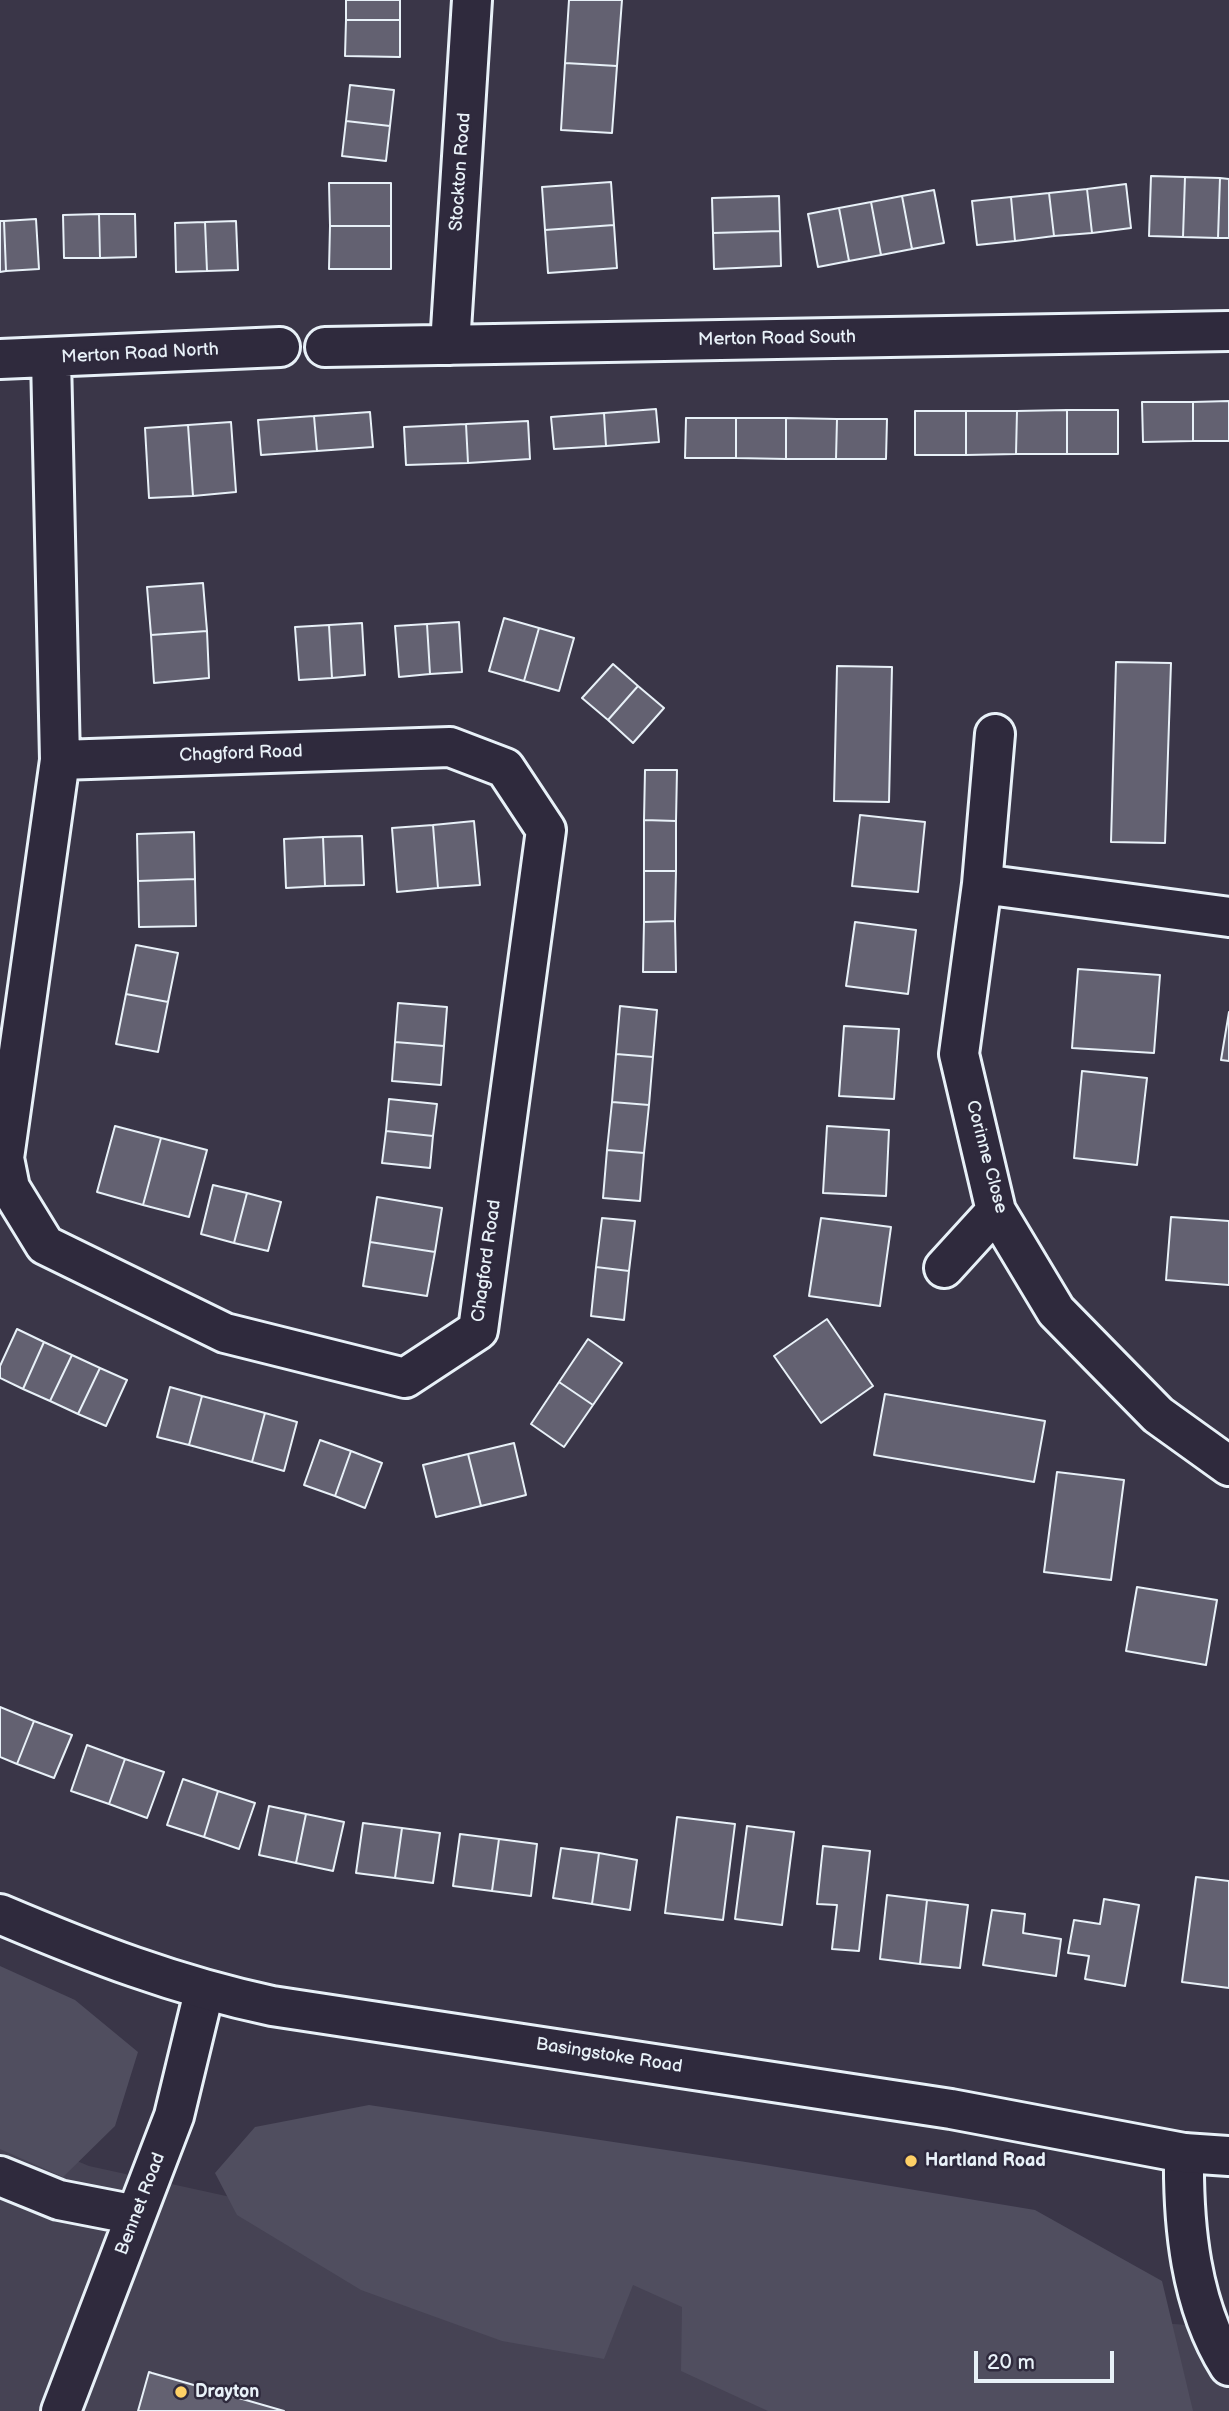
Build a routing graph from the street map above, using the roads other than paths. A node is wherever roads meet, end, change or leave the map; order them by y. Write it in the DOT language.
graph roads {
  1 [pos="472,0"];
  2 [pos="1229,331"];
  3 [pos="450,345"];
  4 [pos="280,347"];
  5 [pos="325,347"];
  6 [pos="51,358"];
  7 [pos="0,359"];
  8 [pos="995,734"];
  9 [pos="60,760"];
  10 [pos="982,884"];
  11 [pos="1229,917"];
  12 [pos="996,1211"];
  13 [pos="944,1268"];
  14 [pos="1229,1466"];
  15 [pos="0,1914"];
  16 [pos="204,1992"];
  17 [pos="1184,2152"];
  18 [pos="1229,2156"];
  19 [pos="0,2176"];
  20 [pos="136,2215"];
  21 [pos="1229,2366"];
  22 [pos="61,2411"];
  1 -- 3 [label="street, Stockton Road"];
  2 -- 3 [label="street, Merton Road South"];
  3 -- 5 [label="street, Merton Road South"];
  4 -- 6 [label="street, Merton Road North"];
  6 -- 7 [label="street, Merton Road North"];
  6 -- 9 [label="street, Chagford Road"];
  8 -- 10 [label="street, Corinne Close"];
  9 -- 9 [label="street, Chagford Road"];
  10 -- 11 [label="street"];
  10 -- 12 [label="street, Corinne Close"];
  12 -- 13 [label="street"];
  12 -- 14 [label="street, Corinne Close"];
  15 -- 16 [label="street, Basingstoke Road"];
  16 -- 17 [label="street, Basingstoke Road"];
  16 -- 20 [label="street, Bennet Road"];
  17 -- 18 [label="street, Basingstoke Road"];
  17 -- 21 [label="street"];
  19 -- 20 [label="street"];
  20 -- 22 [label="street, Bennet Road"];
}
